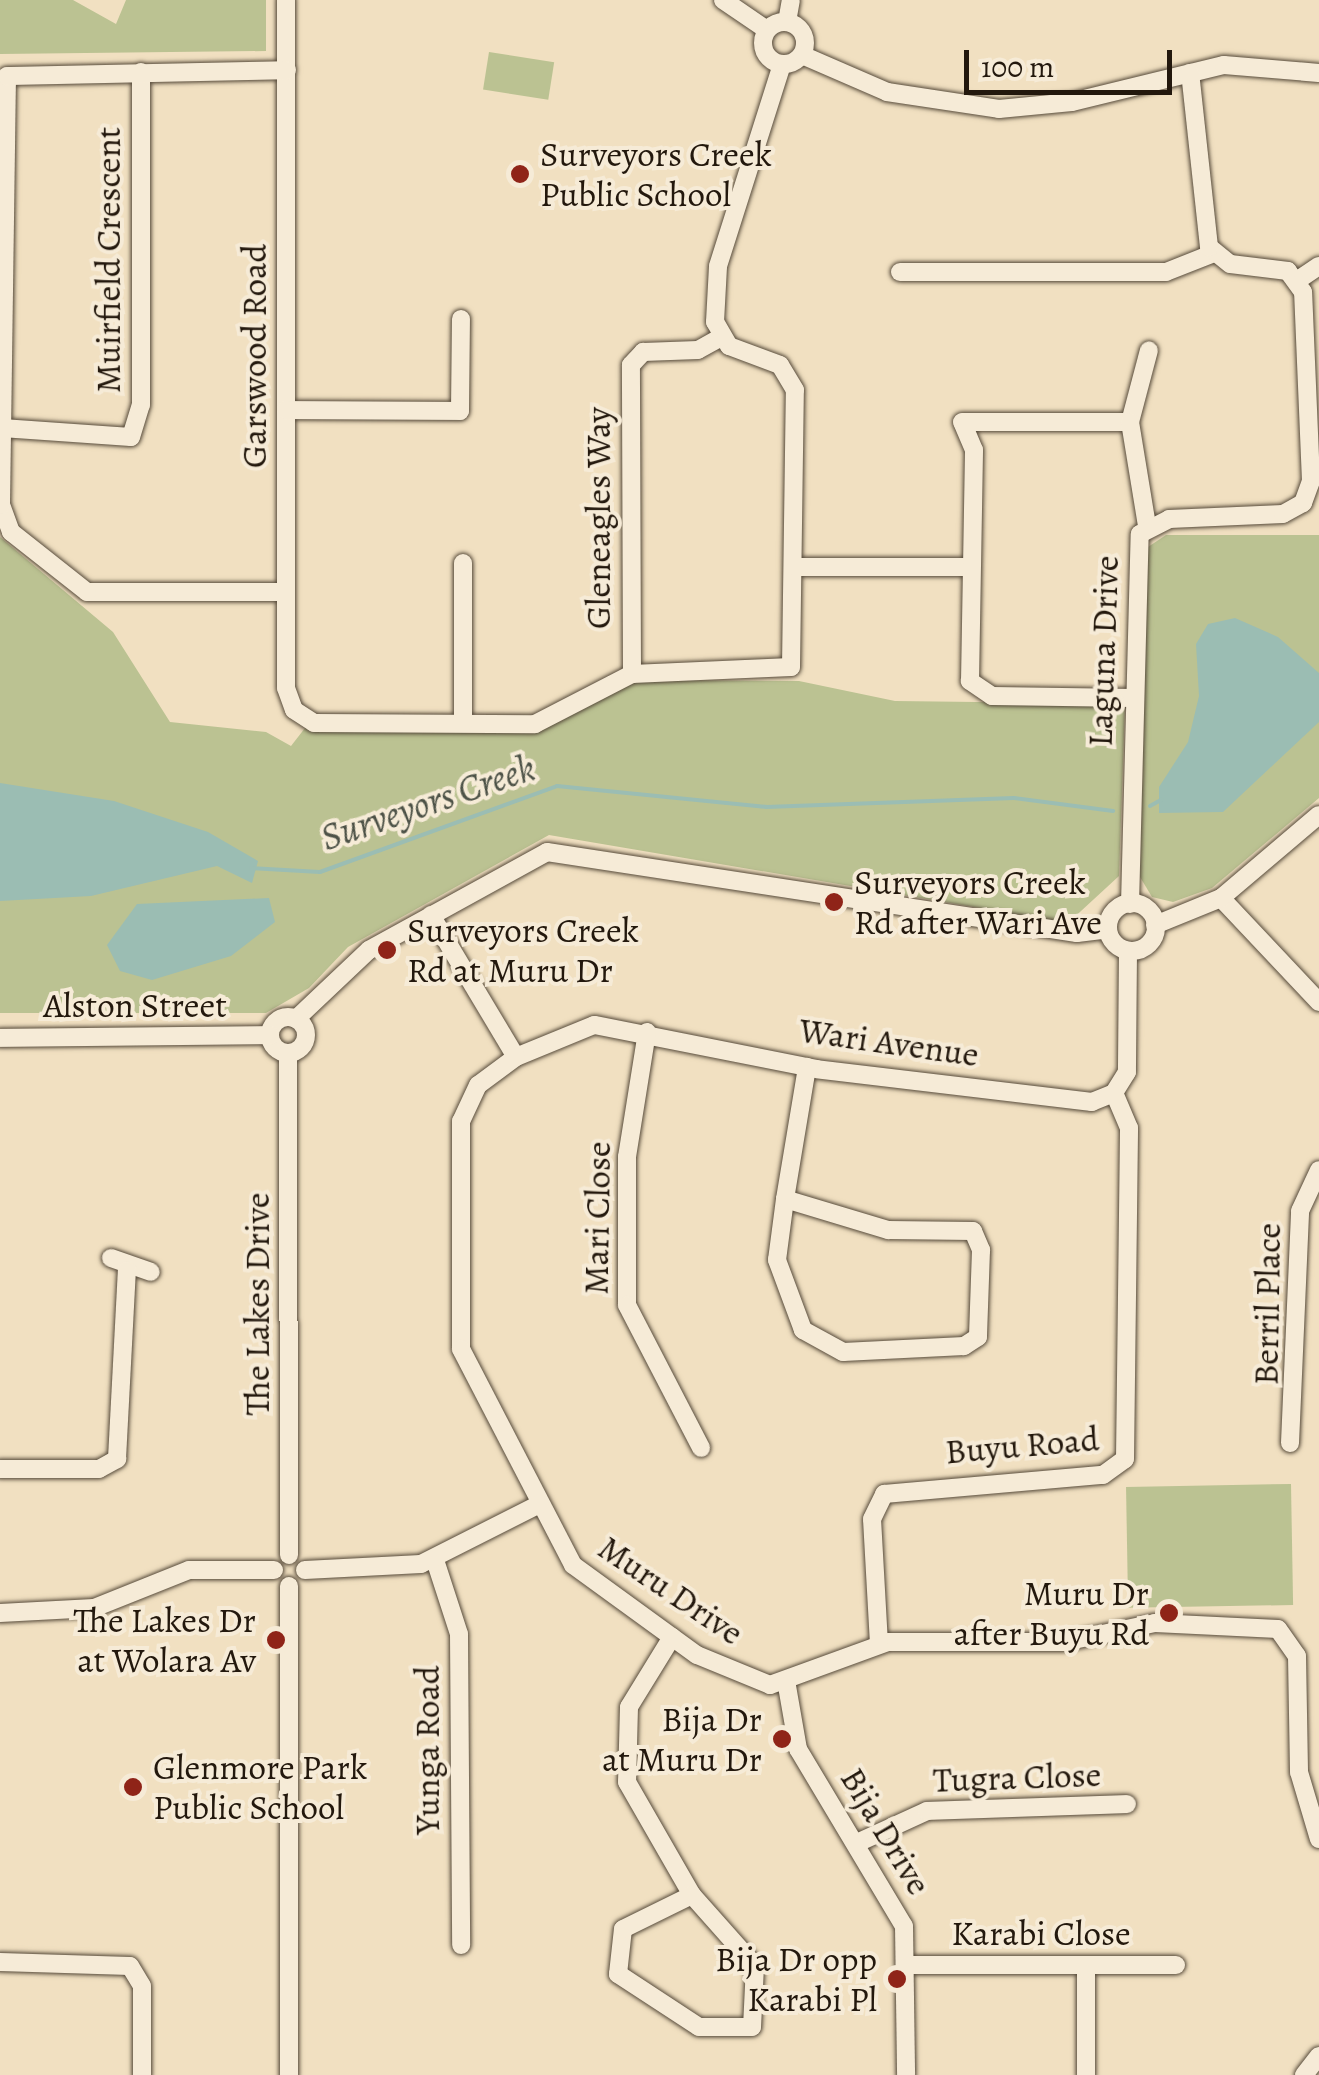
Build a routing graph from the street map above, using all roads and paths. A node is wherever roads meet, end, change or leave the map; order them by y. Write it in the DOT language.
graph roads {
  1 [pos="286,0"];
  2 [pos="723,0"];
  3 [pos="791,0"];
  4 [pos="787,22"];
  5 [pos="767,30"];
  6 [pos="802,55"];
  7 [pos="782,64"];
  8 [pos="286,70"];
  9 [pos="142,72"];
  10 [pos="1190,73"];
  11 [pos="1319,73"];
  12 [pos="1214,253"];
  13 [pos="1319,266"];
  14 [pos="900,272"];
  15 [pos="1298,280"];
  16 [pos="460,319"];
  17 [pos="721,337"];
  18 [pos="1149,350"];
  19 [pos="286,410"];
  20 [pos="1130,422"];
  21 [pos="2,428"];
  22 [pos="1311,506"];
  23 [pos="1148,526"];
  24 [pos="463,563"];
  25 [pos="970,566"];
  26 [pos="796,567"];
  27 [pos="286,592"];
  28 [pos="632,674"];
  29 [pos="1133,698"];
  30 [pos="463,724"];
  31 [pos="1319,815"];
  32 [pos="1221,898"];
  33 [pos="1130,904"];
  34 [pos="431,914"];
  35 [pos="1155,925"];
  36 [pos="1108,929"];
  37 [pos="1128,951"];
  38 [pos="1319,1002"];
  39 [pos="296,1019"];
  40 [pos="647,1032"];
  41 [pos="270,1035"];
  42 [pos="0,1038"];
  43 [pos="288,1053"];
  44 [pos="516,1057"];
  45 [pos="807,1067"];
  46 [pos="1114,1093"];
  47 [pos="1319,1170"];
  48 [pos="785,1199"];
  49 [pos="111,1258"];
  50 [pos="127,1270"];
  51 [pos="150,1272"];
  52 [pos="1290,1442"];
  53 [pos="701,1448"];
  54 [pos="0,1469"];
  55 [pos="540,1504"];
  56 [pos="289,1555"];
  57 [pos="435,1560"];
  58 [pos="274,1570"];
  59 [pos="305,1570"];
  60 [pos="289,1586"];
  61 [pos="0,1613"];
  62 [pos="672,1637"];
  63 [pos="879,1644"];
  64 [pos="786,1686"];
  65 [pos="1127,1804"];
  66 [pos="1319,1838"];
  67 [pos="856,1843"];
  68 [pos="692,1895"];
  69 [pos="460,1944"];
  70 [pos="0,1962"];
  71 [pos="906,1965"];
  72 [pos="1176,1965"];
  73 [pos="1086,1966"];
  74 [pos="1319,2056"];
  75 [pos="142,2075"];
  76 [pos="288,2075"];
  77 [pos="906,2075"];
  78 [pos="1086,2075"];
  79 [pos="1304,2075"];
  1 -- 8 [label="street, Garswood Road"];
  2 -- 5 [label="street"];
  3 -- 4 [label="street"];
  4 -- 5 [label="street"];
  4 -- 6 [label="street"];
  5 -- 7 [label="street"];
  6 -- 7 [label="street"];
  6 -- 10 [label="street"];
  7 -- 17 [label="street"];
  8 -- 9 [label="street"];
  8 -- 19 [label="street, Garswood Road"];
  9 -- 21 [label="street"];
  9 -- 21 [label="street, Muirfield Crescent"];
  10 -- 11 [label="street"];
  10 -- 12 [label="street"];
  12 -- 14 [label="street"];
  12 -- 15 [label="street"];
  13 -- 15 [label="street"];
  15 -- 22 [label="street, Laguna Drive"];
  16 -- 19 [label="street"];
  17 -- 26 [label="street"];
  17 -- 28 [label="street, Gleneagles Way"];
  18 -- 20 [label="street"];
  19 -- 27 [label="street, Garswood Road"];
  20 -- 23 [label="street"];
  20 -- 25 [label="street"];
  21 -- 27 [label="street"];
  22 -- 23 [label="street, Laguna Drive"];
  23 -- 29 [label="street, Laguna Drive"];
  24 -- 30 [label="street"];
  25 -- 26 [label="street"];
  25 -- 29 [label="street"];
  26 -- 28 [label="street"];
  27 -- 30 [label="street, Garswood Road"];
  28 -- 30 [label="street"];
  29 -- 33 [label="street, Laguna Drive"];
  31 -- 32 [label="street"];
  32 -- 35 [label="street"];
  32 -- 38 [label="street"];
  33 -- 35 [label="street"];
  33 -- 36 [label="street"];
  34 -- 36 [label="street"];
  34 -- 39 [label="street"];
  34 -- 44 [label="street"];
  35 -- 37 [label="street"];
  36 -- 37 [label="street"];
  37 -- 46 [label="street"];
  39 -- 41 [label="street"];
  39 -- 43 [label="street, The Lakes Drive"];
  40 -- 44 [label="street, Wari Avenue"];
  40 -- 45 [label="street, Wari Avenue"];
  40 -- 53 [label="street, Mari Close"];
  41 -- 42 [label="street, Alston Street"];
  41 -- 43 [label="street"];
  43 -- 56 [label="street, The Lakes Drive"];
  44 -- 55 [label="street, Muru Drive"];
  45 -- 46 [label="street, Wari Avenue"];
  45 -- 48 [label="street"];
  46 -- 63 [label="street, Buyu Road"];
  47 -- 52 [label="street, Berril Place"];
  48 -- 48 [label="street"];
  49 -- 50 [label="street"];
  50 -- 51 [label="street"];
  50 -- 54 [label="street"];
  55 -- 57 [label="street"];
  55 -- 62 [label="street, Muru Drive"];
  56 -- 58 [label="street"];
  56 -- 59 [label="street"];
  57 -- 59 [label="street"];
  57 -- 69 [label="street, Yunga Road"];
  58 -- 60 [label="street"];
  58 -- 61 [label="street"];
  59 -- 60 [label="street"];
  60 -- 76 [label="street"];
  62 -- 64 [label="street, Muru Drive"];
  62 -- 68 [label="street"];
  63 -- 64 [label="street"];
  63 -- 66 [label="street"];
  64 -- 67 [label="street, Bija Drive"];
  65 -- 67 [label="street, Tugra Close"];
  67 -- 71 [label="street, Bija Drive"];
  68 -- 68 [label="street"];
  70 -- 75 [label="street"];
  71 -- 73 [label="street, Karabi Close"];
  71 -- 77 [label="street, Bija Drive"];
  72 -- 73 [label="street, Karabi Close"];
  73 -- 78 [label="street"];
  74 -- 79 [label="street"];
}
